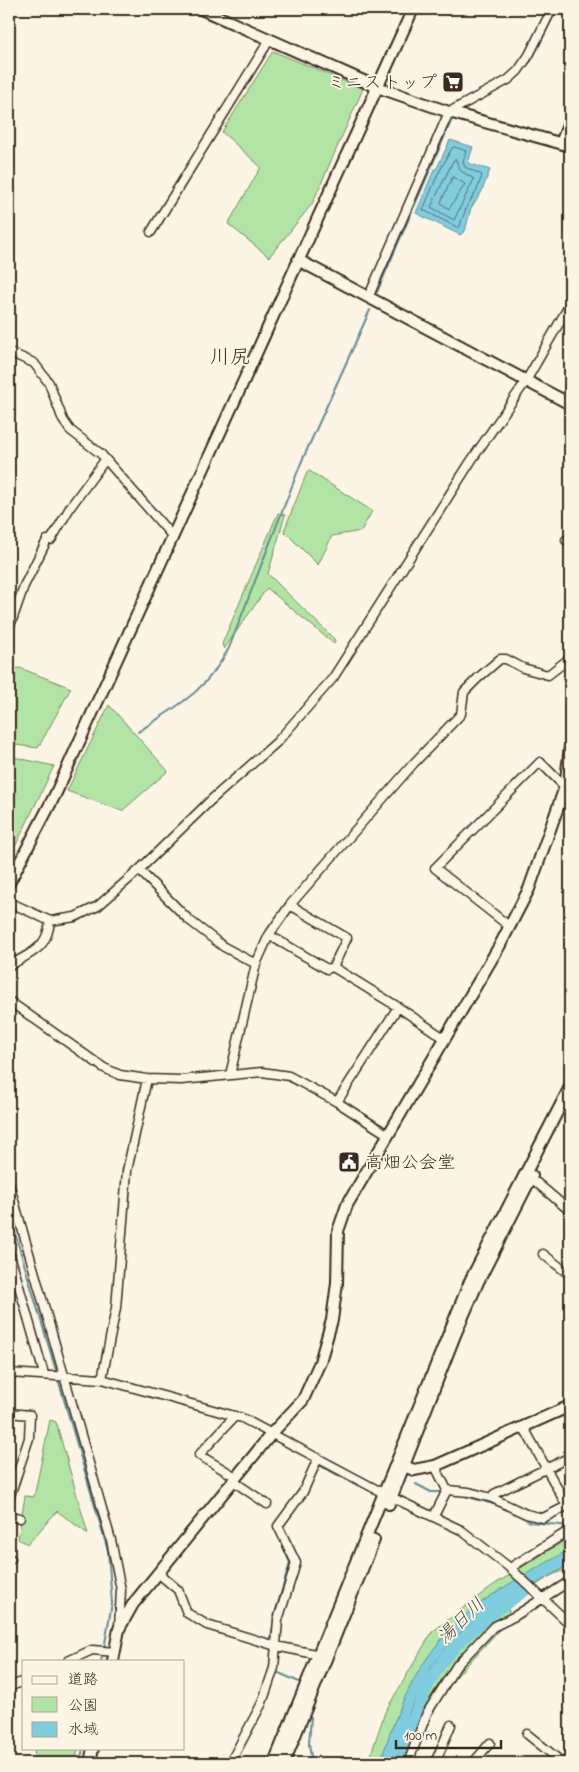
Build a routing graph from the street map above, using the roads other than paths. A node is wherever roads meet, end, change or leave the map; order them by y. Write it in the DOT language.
graph roads {
  1 [pos="201,9"];
  2 [pos="413,9"];
  3 [pos="552,9"];
  4 [pos="270,39"];
  5 [pos="377,87"];
  6 [pos="449,112"];
  7 [pos="570,120"];
  8 [pos="565,144"];
  9 [pos="151,232"];
  10 [pos="298,260"];
  11 [pos="368,298"];
  12 [pos="570,304"];
  13 [pos="562,321"];
  14 [pos="570,326"];
  15 [pos="9,352"];
  16 [pos="526,381"];
  17 [pos="570,404"];
  18 [pos="105,460"];
  19 [pos="173,537"];
  20 [pos="9,629"];
  21 [pos="570,658"];
  22 [pos="570,755"];
  23 [pos="565,787"];
  24 [pos="139,870"];
  25 [pos="9,883"];
  26 [pos="9,902"];
  27 [pos="290,905"];
  28 [pos="50,921"];
  29 [pos="509,926"];
  30 [pos="269,935"];
  31 [pos="256,964"];
  32 [pos="9,966"];
  33 [pos="333,967"];
  34 [pos="9,1001"];
  35 [pos="398,1007"];
  36 [pos="444,1038"];
  37 [pos="230,1075"];
  38 [pos="147,1079"];
  39 [pos="570,1086"];
  40 [pos="337,1102"];
  41 [pos="570,1102"];
  42 [pos="387,1134"];
  43 [pos="9,1183"];
  44 [pos="537,1183"];
  45 [pos="570,1211"];
  46 [pos="9,1251"];
  47 [pos="543,1254"];
  48 [pos="570,1275"];
  49 [pos="13,1280"];
  50 [pos="9,1373"];
  51 [pos="47,1374"];
  52 [pos="64,1376"];
  53 [pos="102,1379"];
  54 [pos="570,1406"];
  55 [pos="9,1413"];
  56 [pos="234,1416"];
  57 [pos="523,1426"];
  58 [pos="272,1433"];
  59 [pos="570,1457"];
  60 [pos="318,1458"];
  61 [pos="404,1466"];
  62 [pos="434,1466"];
  63 [pos="546,1470"];
  64 [pos="234,1479"];
  65 [pos="447,1490"];
  66 [pos="388,1495"];
  67 [pos="492,1498"];
  68 [pos="9,1499"];
  69 [pos="267,1504"];
  70 [pos="568,1505"];
  71 [pos="9,1516"];
  72 [pos="434,1516"];
  73 [pos="20,1518"];
  74 [pos="570,1530"];
  75 [pos="511,1569"];
  76 [pos="158,1573"];
  77 [pos="570,1581"];
  78 [pos="542,1598"];
  79 [pos="570,1624"];
  80 [pos="119,1629"];
  81 [pos="276,1646"];
  82 [pos="112,1655"];
  83 [pos="320,1655"];
  84 [pos="70,1660"];
  85 [pos="22,1682"];
  86 [pos="9,1687"];
  87 [pos="451,1725"];
  88 [pos="528,1734"];
  89 [pos="490,1744"];
  90 [pos="93,1750"];
  91 [pos="90,1763"];
  92 [pos="230,1763"];
  93 [pos="274,1763"];
  94 [pos="284,1763"];
  95 [pos="408,1763"];
  96 [pos="435,1763"];
  97 [pos="473,1763"];
  98 [pos="564,1763"];
  1 -- 4 [label="street"];
  2 -- 5 [label="street"];
  3 -- 6 [label="street"];
  4 -- 5 [label="street"];
  4 -- 9 [label="street"];
  5 -- 6 [label="street"];
  5 -- 10 [label="street"];
  6 -- 8 [label="street"];
  6 -- 11 [label="street"];
  7 -- 8 [label="street"];
  10 -- 11 [label="street"];
  10 -- 19 [label="street"];
  11 -- 16 [label="street"];
  12 -- 13 [label="street"];
  13 -- 14 [label="street"];
  13 -- 16 [label="street"];
  15 -- 18 [label="street"];
  16 -- 17 [label="street"];
  16 -- 24 [label="street"];
  18 -- 19 [label="street"];
  18 -- 20 [label="street"];
  19 -- 25 [label="street"];
  21 -- 27 [label="street"];
  22 -- 23 [label="street"];
  23 -- 29 [label="street"];
  23 -- 29 [label="street"];
  24 -- 28 [label="street"];
  24 -- 31 [label="street"];
  26 -- 28 [label="street"];
  27 -- 30 [label="street"];
  27 -- 33 [label="street"];
  28 -- 32 [label="street"];
  29 -- 36 [label="street"];
  30 -- 31 [label="street"];
  30 -- 33 [label="street"];
  31 -- 37 [label="street"];
  33 -- 35 [label="street"];
  34 -- 38 [label="street"];
  35 -- 36 [label="street"];
  35 -- 40 [label="street"];
  36 -- 42 [label="street"];
  37 -- 38 [label="street"];
  37 -- 40 [label="street"];
  38 -- 53 [label="street"];
  39 -- 66 [label="street"];
  40 -- 42 [label="street"];
  41 -- 61 [label="street"];
  42 -- 58 [label="street"];
  43 -- 52 [label="street"];
  44 -- 45 [label="street"];
  46 -- 49 [label="street"];
  47 -- 48 [label="street"];
  49 -- 51 [label="street"];
  50 -- 51 [label="street"];
  51 -- 52 [label="street"];
  52 -- 53 [label="street"];
  52 -- 80 [label="street"];
  53 -- 56 [label="street"];
  54 -- 57 [label="street"];
  55 -- 68 [label="street"];
  56 -- 58 [label="street"];
  56 -- 64 [label="street"];
  57 -- 62 [label="street"];
  57 -- 63 [label="street"];
  58 -- 60 [label="street"];
  58 -- 64 [label="street"];
  59 -- 63 [label="street"];
  60 -- 66 [label="street"];
  60 -- 81 [label="street"];
  61 -- 62 [label="street"];
  61 -- 66 [label="street"];
  62 -- 65 [label="street"];
  63 -- 67 [label="street"];
  63 -- 70 [label="street"];
  64 -- 69 [label="street"];
  64 -- 76 [label="street"];
  65 -- 67 [label="street"];
  65 -- 72 [label="street"];
  66 -- 72 [label="street"];
  66 -- 83 [label="street"];
  66 -- 94 [label="street"];
  67 -- 70 [label="street"];
  71 -- 73 [label="street"];
  72 -- 75 [label="street"];
  74 -- 75 [label="street"];
  75 -- 78 [label="street"];
  76 -- 80 [label="street"];
  76 -- 81 [label="street"];
  77 -- 78 [label="street"];
  78 -- 79 [label="street"];
  78 -- 95 [label="street"];
  80 -- 82 [label="street"];
  81 -- 83 [label="street"];
  81 -- 92 [label="street"];
  82 -- 84 [label="street"];
  83 -- 93 [label="street"];
  85 -- 86 [label="street"];
  87 -- 96 [label="street"];
  88 -- 98 [label="street"];
  89 -- 97 [label="street"];
  90 -- 91 [label="street"];
}
